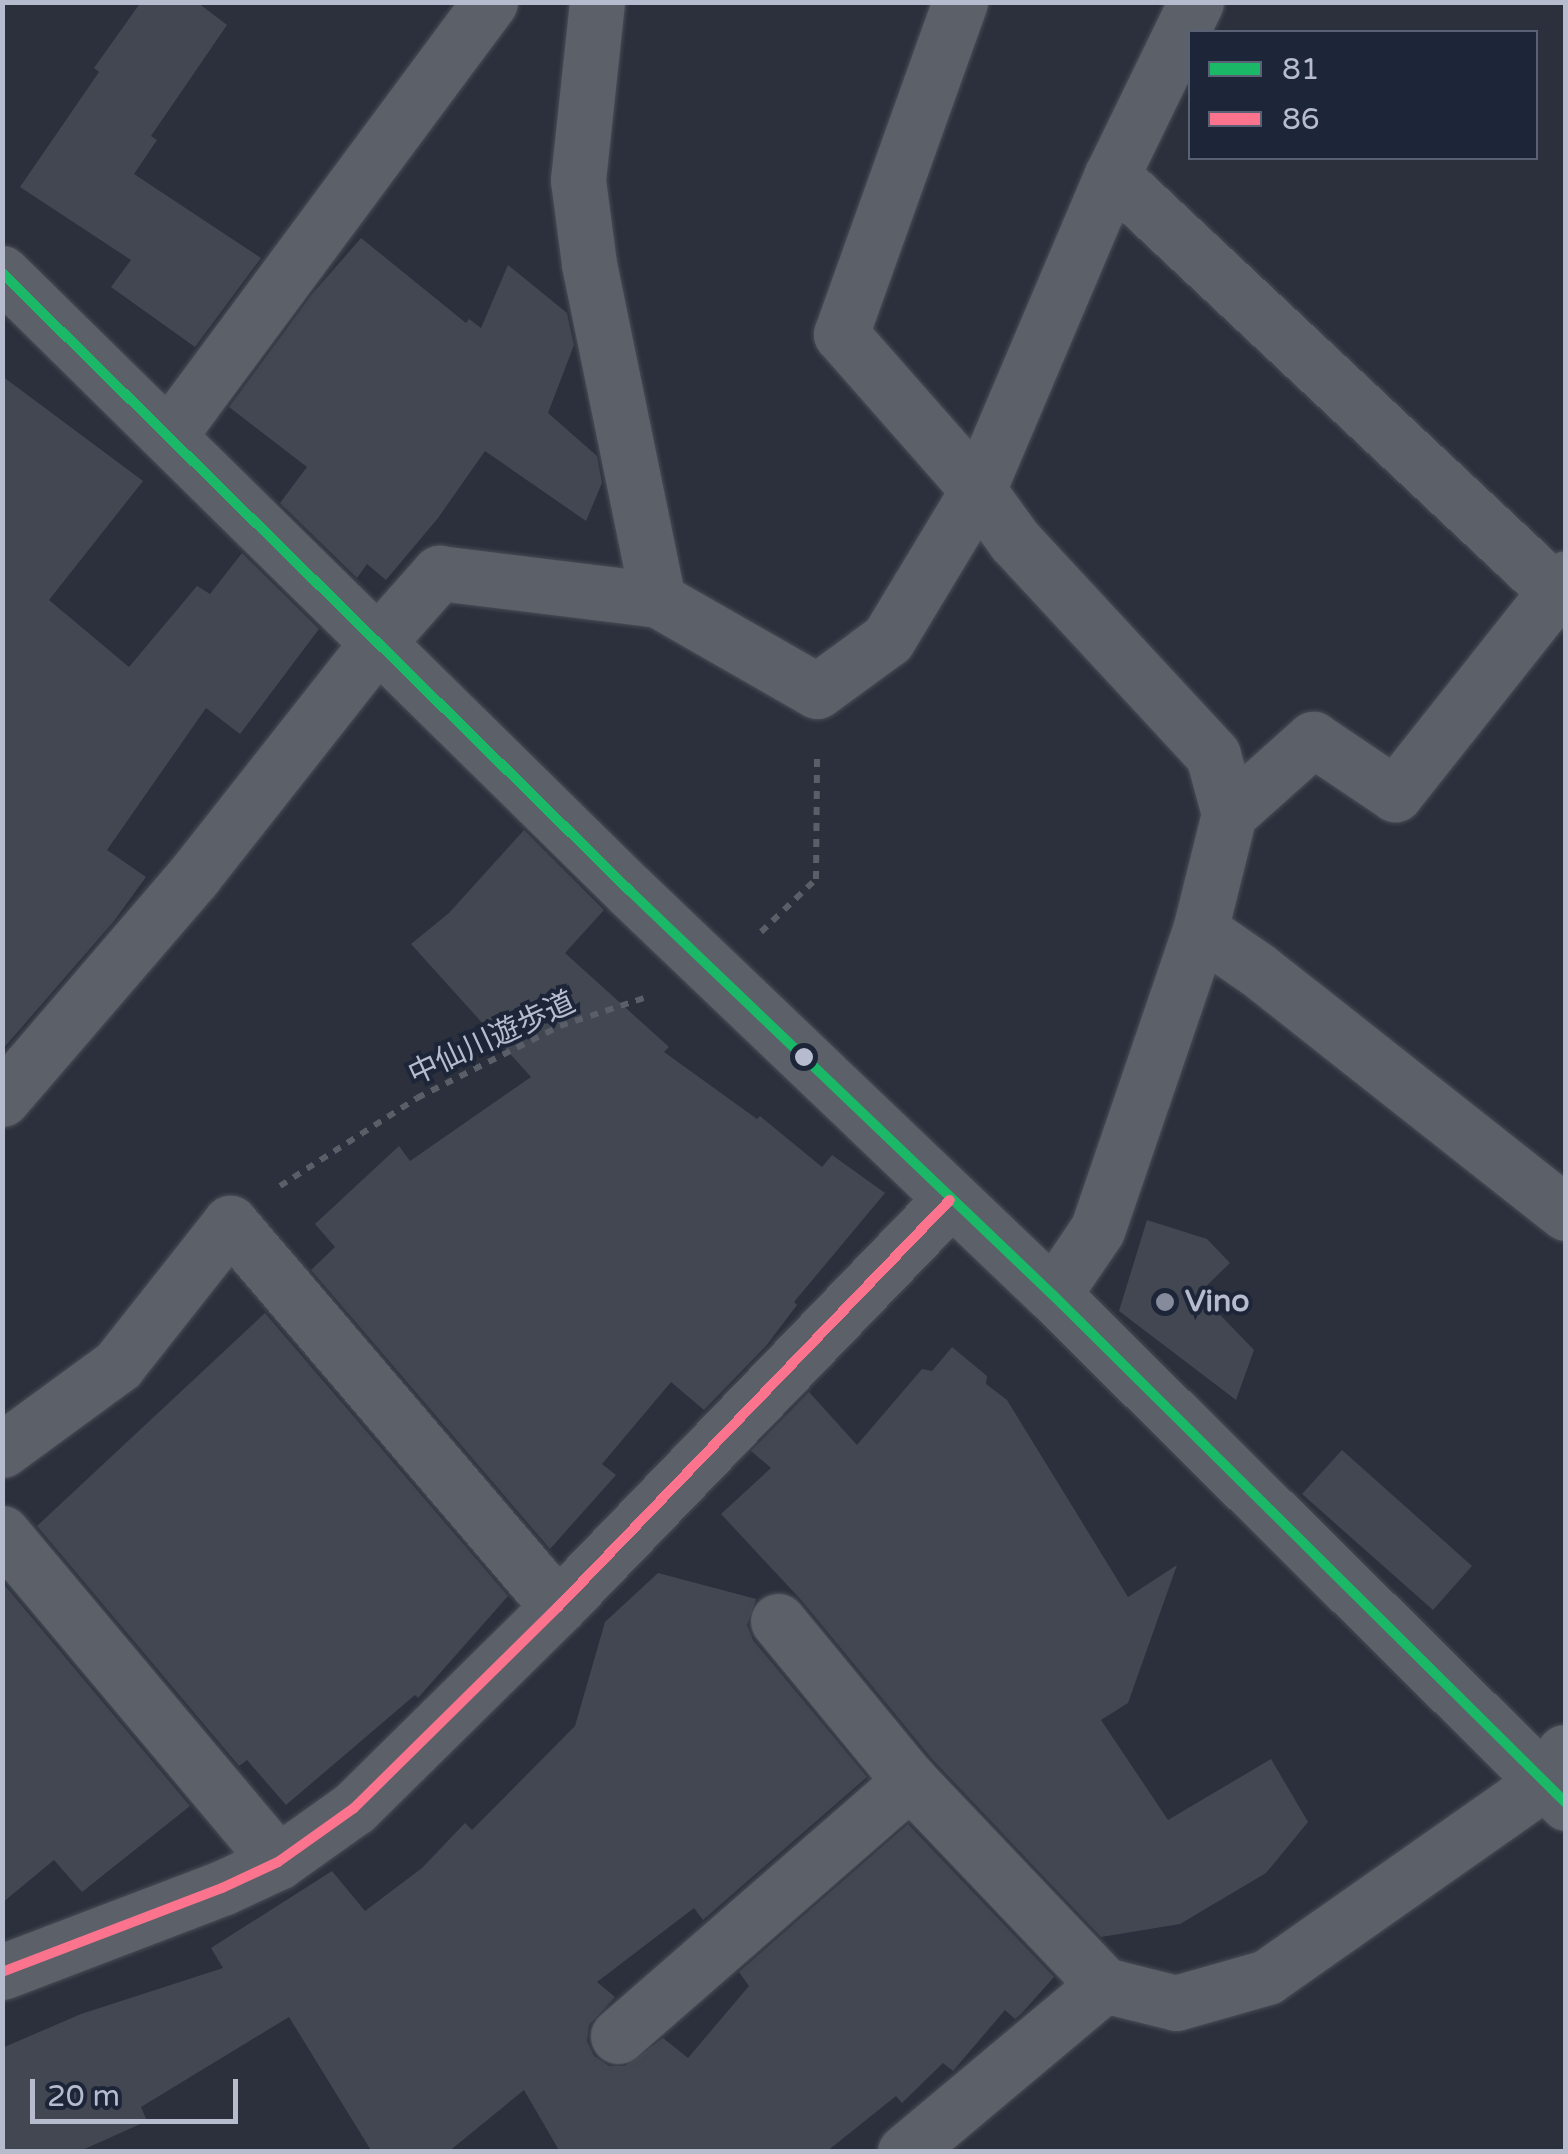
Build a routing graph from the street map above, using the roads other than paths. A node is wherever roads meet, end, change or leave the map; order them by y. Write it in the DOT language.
graph roads {
  1 [pos="490,2"];
  2 [pos="597,2"];
  3 [pos="960,2"];
  4 [pos="1196,2"];
  5 [pos="1112,174"];
  6 [pos="2,273"];
  7 [pos="170,435"];
  8 [pos="978,490"];
  9 [pos="1562,590"];
  10 [pos="658,600"];
  11 [pos="377,642"];
  12 [pos="1229,814"];
  13 [pos="1200,930"];
  14 [pos="2,1100"];
  15 [pos="950,1200"];
  16 [pos="1566,1213"];
  17 [pos="1053,1295"];
  18 [pos="2,1450"];
  19 [pos="2,1533"];
  20 [pos="558,1607"];
  21 [pos="778,1621"];
  22 [pos="1559,1778"];
  23 [pos="910,1781"];
  24 [pos="278,1862"];
  25 [pos="2,1972"];
  26 [pos="1104,1985"];
  27 [pos="618,2036"];
  28 [pos="906,2152"];
  1 -- 7 [label="street"];
  2 -- 10 [label="street"];
  3 -- 8 [label="street"];
  4 -- 5 [label="street"];
  5 -- 8 [label="street"];
  5 -- 9 [label="street"];
  6 -- 7 [label="street"];
  7 -- 11 [label="street"];
  8 -- 10 [label="street"];
  8 -- 12 [label="street"];
  9 -- 12 [label="street"];
  10 -- 11 [label="street"];
  11 -- 14 [label="street"];
  11 -- 15 [label="street"];
  12 -- 13 [label="street"];
  13 -- 16 [label="street"];
  13 -- 17 [label="street"];
  15 -- 17 [label="street"];
  15 -- 20 [label="street"];
  17 -- 22 [label="street"];
  18 -- 20 [label="street"];
  19 -- 24 [label="street"];
  20 -- 24 [label="street"];
  21 -- 23 [label="street"];
  22 -- 26 [label="street"];
  23 -- 26 [label="street"];
  23 -- 27 [label="street"];
  24 -- 25 [label="street"];
  26 -- 28 [label="street"];
}
